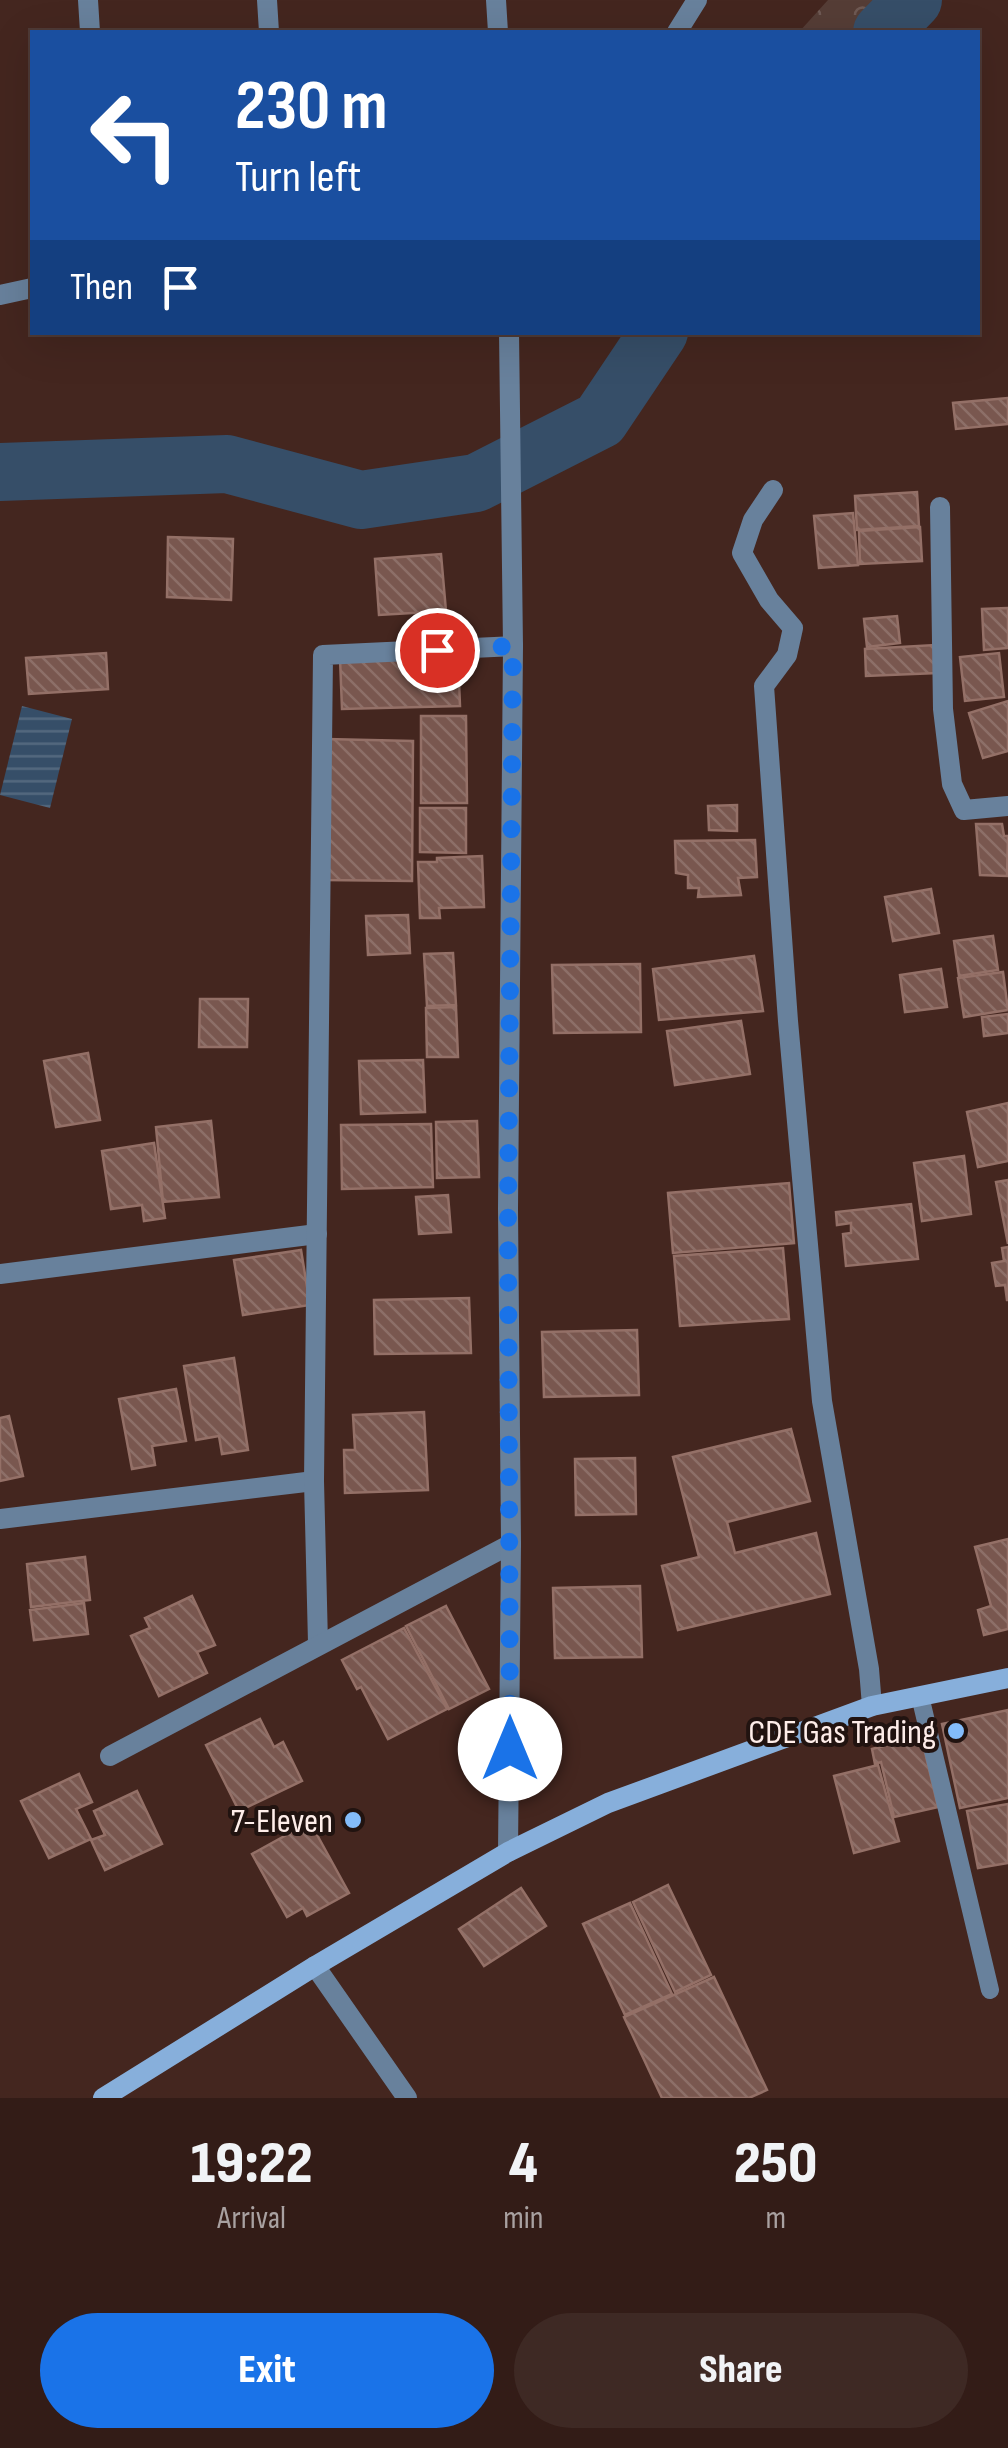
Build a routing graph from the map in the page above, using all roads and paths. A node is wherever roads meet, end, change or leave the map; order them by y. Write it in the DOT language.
graph roads {
  1 [pos="88,0"];
  2 [pos="267,0"];
  3 [pos="496,0"];
  4 [pos="697,0"];
  5 [pos="90,30"];
  6 [pos="268,30"];
  7 [pos="498,30"];
  8 [pos="678,30"];
  9 [pos="30,288"];
  10 [pos="0,295"];
  11 [pos="509,335"];
  12 [pos="773,490"];
  13 [pos="940,506"];
  14 [pos="513,646"];
  15 [pos="1008,806"];
  16 [pos="317,1234"];
  17 [pos="0,1274"];
  18 [pos="314,1481"];
  19 [pos="0,1519"];
  20 [pos="511,1544"];
  21 [pos="318,1643"];
  22 [pos="1008,1678"];
  23 [pos="920,1696"];
  24 [pos="872,1706"];
  25 [pos="110,1756"];
  26 [pos="508,1852"];
  27 [pos="314,1966"];
  28 [pos="990,1990"];
  29 [pos="400,2096"];
  30 [pos="102,2098"];
  1 -- 5 [label="street"];
  2 -- 6 [label="street"];
  3 -- 7 [label="street"];
  4 -- 8 [label="street"];
  9 -- 10 [label="street"];
  11 -- 14 [label="street"];
  12 -- 24 [label="street"];
  13 -- 15 [label="street"];
  14 -- 16 [label="street"];
  14 -- 20 [label="street"];
  16 -- 17 [label="street"];
  16 -- 18 [label="street"];
  18 -- 19 [label="street"];
  18 -- 21 [label="street"];
  20 -- 21 [label="street"];
  20 -- 26 [label="street"];
  21 -- 25 [label="street"];
  22 -- 23 [label="main road"];
  23 -- 24 [label="main road"];
  23 -- 28 [label="lane"];
  24 -- 26 [label="main road"];
  26 -- 27 [label="main road"];
  27 -- 29 [label="street"];
  27 -- 30 [label="main road"];
}
